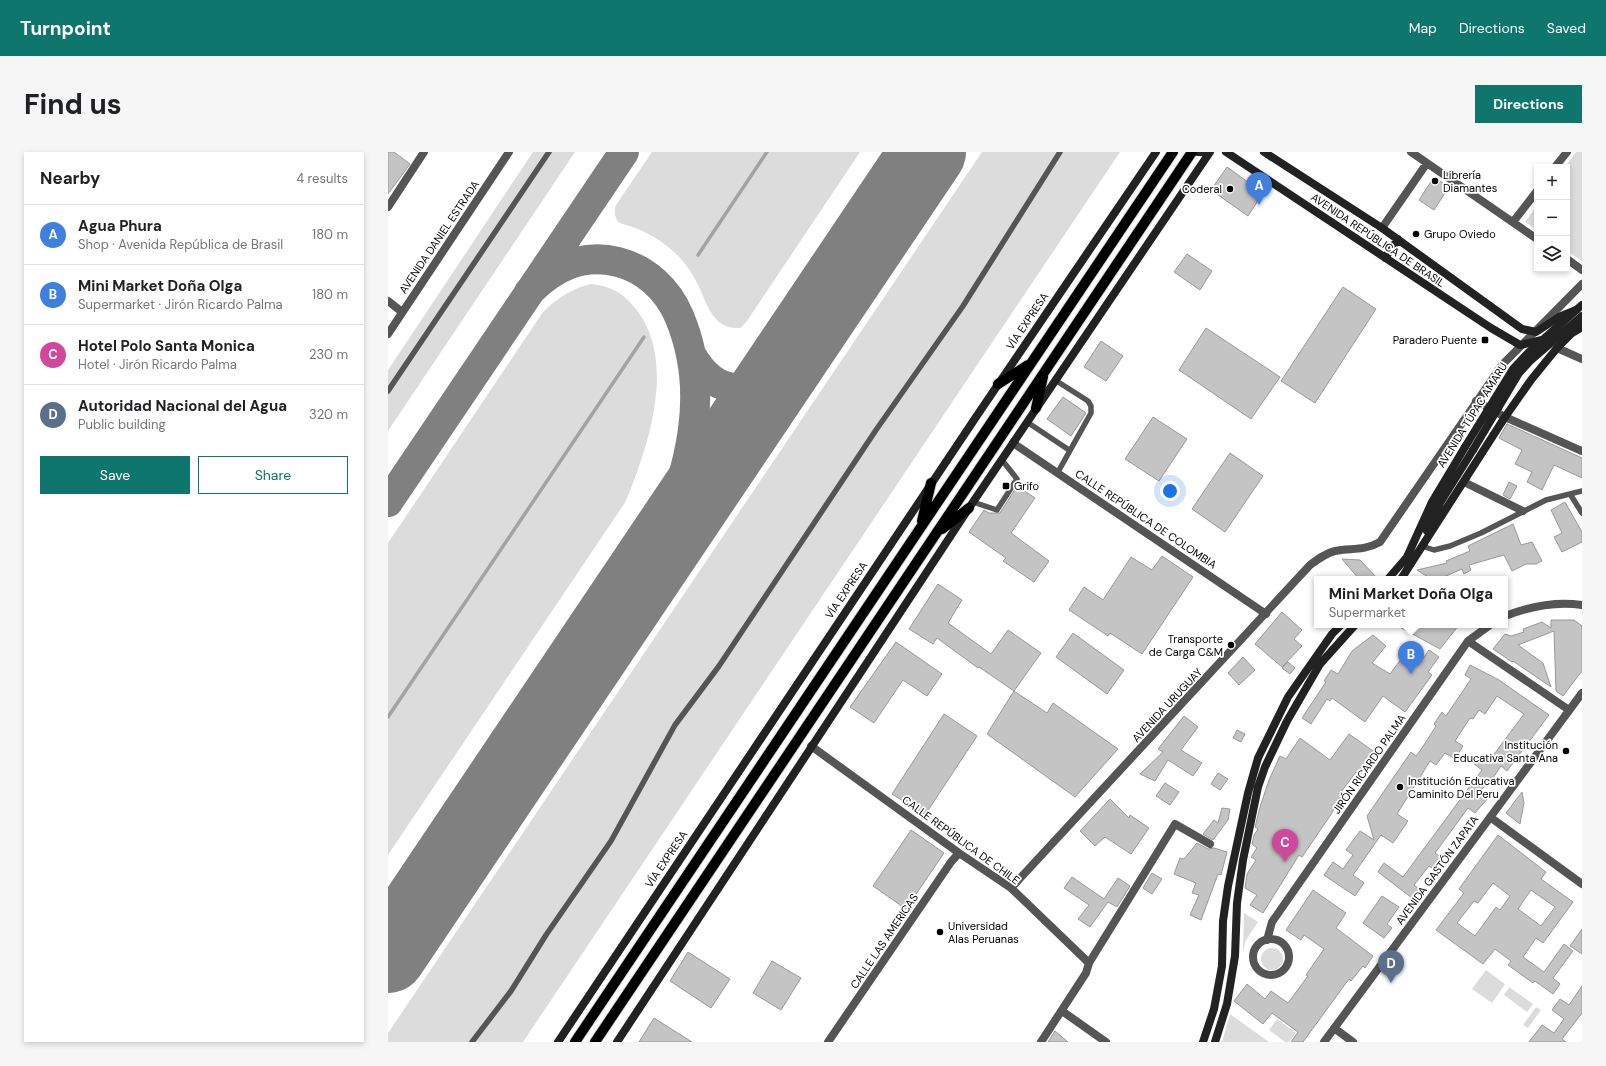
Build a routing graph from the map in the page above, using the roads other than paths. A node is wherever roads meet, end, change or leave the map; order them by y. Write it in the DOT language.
graph roads {
  1 [pos="424,152"];
  2 [pos="509,152"];
  3 [pos="550,152"];
  4 [pos="1060,152"];
  5 [pos="1156,152"];
  6 [pos="1173,152"];
  7 [pos="1192,152"];
  8 [pos="1210,152"];
  9 [pos="1226,152"];
  10 [pos="1265,152"];
  11 [pos="1411,152"];
  12 [pos="1567,152"];
  13 [pos="1427,163"];
  14 [pos="1557,164"];
  15 [pos="1534,194"];
  16 [pos="388,207"];
  17 [pos="1513,222"];
  18 [pos="1382,228"];
  19 [pos="1534,237"];
  20 [pos="1398,239"];
  21 [pos="1385,258"];
  22 [pos="1570,261"];
  23 [pos="1582,270"];
  24 [pos="1582,284"];
  25 [pos="388,301"];
  26 [pos="1582,305"];
  27 [pos="1582,308"];
  28 [pos="402,312"];
  29 [pos="1582,316"];
  30 [pos="1582,323"];
  31 [pos="1582,327"];
  32 [pos="1536,332"];
  33 [pos="388,334"];
  34 [pos="1520,345"];
  35 [pos="1557,348"];
  36 [pos="1582,359"];
  37 [pos="1032,362"];
  38 [pos="1044,372"];
  39 [pos="1055,380"];
  40 [pos="998,384"];
  41 [pos="388,391"];
  42 [pos="1476,401"];
  43 [pos="1036,408"];
  44 [pos="1505,417"];
  45 [pos="1027,422"];
  46 [pos="1013,443"];
  47 [pos="1469,448"];
  48 [pos="1069,450"];
  49 [pos="1582,451"];
  50 [pos="1002,460"];
  51 [pos="1058,472"];
  52 [pos="1464,482"];
  53 [pos="931,484"];
  54 [pos="1582,491"];
  55 [pos="1570,494"];
  56 [pos="971,505"];
  57 [pos="1523,511"];
  58 [pos="1582,513"];
  59 [pos="921,527"];
  60 [pos="935,534"];
  61 [pos="1422,546"];
  62 [pos="1390,576"];
  63 [pos="1403,576"];
  64 [pos="1582,604"];
  65 [pos="1266,614"];
  66 [pos="1508,615"];
  67 [pos="1338,628"];
  68 [pos="1351,628"];
  69 [pos="1486,628"];
  70 [pos="1468,642"];
  71 [pos="1582,692"];
  72 [pos="1569,710"];
  73 [pos="811,746"];
  74 [pos="1490,817"];
  75 [pos="1210,844"];
  76 [pos="959,853"];
  77 [pos="1582,884"];
  78 [pos="1011,888"];
  79 [pos="1267,940"];
  80 [pos="1089,963"];
  81 [pos="1062,1011"];
  82 [pos="1334,1028"];
  83 [pos="472,1042"];
  84 [pos="558,1042"];
  85 [pos="575,1042"];
  86 [pos="595,1042"];
  87 [pos="617,1042"];
  88 [pos="828,1042"];
  89 [pos="1040,1042"];
  90 [pos="1106,1042"];
  91 [pos="1203,1042"];
  92 [pos="1215,1042"];
  93 [pos="1324,1042"];
  94 [pos="1354,1042"];
  1 -- 16 [label="street"];
  2 -- 28 [label="street, AVENIDA DANIEL ESTRADA"];
  3 -- 41 [label="lane"];
  4 -- 83 [label="lane"];
  5 -- 40 [label="main road, VÍA EXPRESA"];
  6 -- 37 [label="main road"];
  7 -- 38 [label="main road"];
  8 -- 39 [label="main road"];
  9 -- 21 [label="main road, AVENIDA REPÚBLICA DE BRASIL"];
  10 -- 18 [label="main road, AVENIDA REPÚBLICA DE BRASIL"];
  11 -- 13 [label="street"];
  12 -- 14 [label="street"];
  13 -- 17 [label="street"];
  13 -- 18 [label="street"];
  15 -- 17 [label="street"];
  17 -- 19 [label="street"];
  18 -- 20 [label="main road, AVENIDA REPÚBLICA DE BRASIL"];
  20 -- 21 [label="main road"];
  20 -- 32 [label="main road, AVENIDA REPÚBLICA DE BRASIL"];
  21 -- 34 [label="main road, AVENIDA REPÚBLICA DE BRASIL"];
  22 -- 23 [label="street"];
  24 -- 32 [label="street"];
  25 -- 28 [label="street"];
  26 -- 47 [label="main road, AVENIDA TÚPAC AMARU, bridge"];
  27 -- 32 [label="main road"];
  28 -- 33 [label="street, AVENIDA DANIEL ESTRADA"];
  29 -- 47 [label="main road, bridge"];
  30 -- 34 [label="main road"];
  31 -- 35 [label="main road"];
  32 -- 34 [label="street"];
  34 -- 42 [label="street"];
  35 -- 36 [label="street"];
  35 -- 44 [label="main road"];
  37 -- 40 [label="main road"];
  37 -- 59 [label="main road"];
  38 -- 43 [label="main road"];
  38 -- 60 [label="main road"];
  39 -- 43 [label="main road"];
  39 -- 48 [label="lane"];
  40 -- 53 [label="main road, VÍA EXPRESA"];
  42 -- 44 [label="street"];
  42 -- 65 [label="street, AVENIDA URUGUAY"];
  43 -- 45 [label="main road"];
  44 -- 49 [label="street"];
  44 -- 52 [label="main road"];
  45 -- 46 [label="main road"];
  45 -- 48 [label="lane"];
  46 -- 50 [label="main road"];
  46 -- 51 [label="street, CALLE REPÚBLICA DE COLOMBIA"];
  47 -- 61 [label="main road, AVENIDA TÚPAC AMARU"];
  47 -- 62 [label="main road, AVENIDA TÚPAC AMARU"];
  48 -- 51 [label="lane"];
  50 -- 56 [label="main road"];
  50 -- 56 [label="lane"];
  51 -- 65 [label="street, CALLE REPÚBLICA DE COLOMBIA"];
  52 -- 57 [label="street"];
  52 -- 61 [label="main road"];
  53 -- 59 [label="main road"];
  53 -- 84 [label="main road, VÍA EXPRESA"];
  54 -- 55 [label="lane"];
  55 -- 57 [label="lane"];
  55 -- 58 [label="lane"];
  56 -- 60 [label="main road"];
  56 -- 73 [label="main road"];
  57 -- 61 [label="lane"];
  59 -- 85 [label="main road"];
  60 -- 86 [label="main road"];
  61 -- 63 [label="main road"];
  64 -- 66 [label="street"];
  65 -- 78 [label="street, AVENIDA URUGUAY"];
  67 -- 91 [label="main road"];
  68 -- 92 [label="main road"];
  69 -- 70 [label="street, JIRÓN RICARDO PALMA"];
  70 -- 72 [label="street"];
  70 -- 79 [label="street, JIRÓN RICARDO PALMA"];
  71 -- 72 [label="street, AVENIDA GASTÓN ZAPATA"];
  72 -- 74 [label="street, AVENIDA GASTÓN ZAPATA"];
  73 -- 76 [label="street, CALLE REPÚBLICA DE CHILE"];
  73 -- 87 [label="main road"];
  74 -- 77 [label="street"];
  74 -- 82 [label="street, AVENIDA GASTÓN ZAPATA"];
  75 -- 80 [label="street"];
  76 -- 78 [label="street, CALLE REPÚBLICA DE CHILE"];
  76 -- 88 [label="street, CALLE LAS AMERICAS"];
  78 -- 80 [label="street, CALLE REPÚBLICA DE CHILE"];
  79 -- 79 [label="street"];
  80 -- 81 [label="street"];
  81 -- 89 [label="street"];
  81 -- 90 [label="street"];
  82 -- 93 [label="street, AVENIDA GASTÓN ZAPATA"];
  82 -- 94 [label="street"];
}
